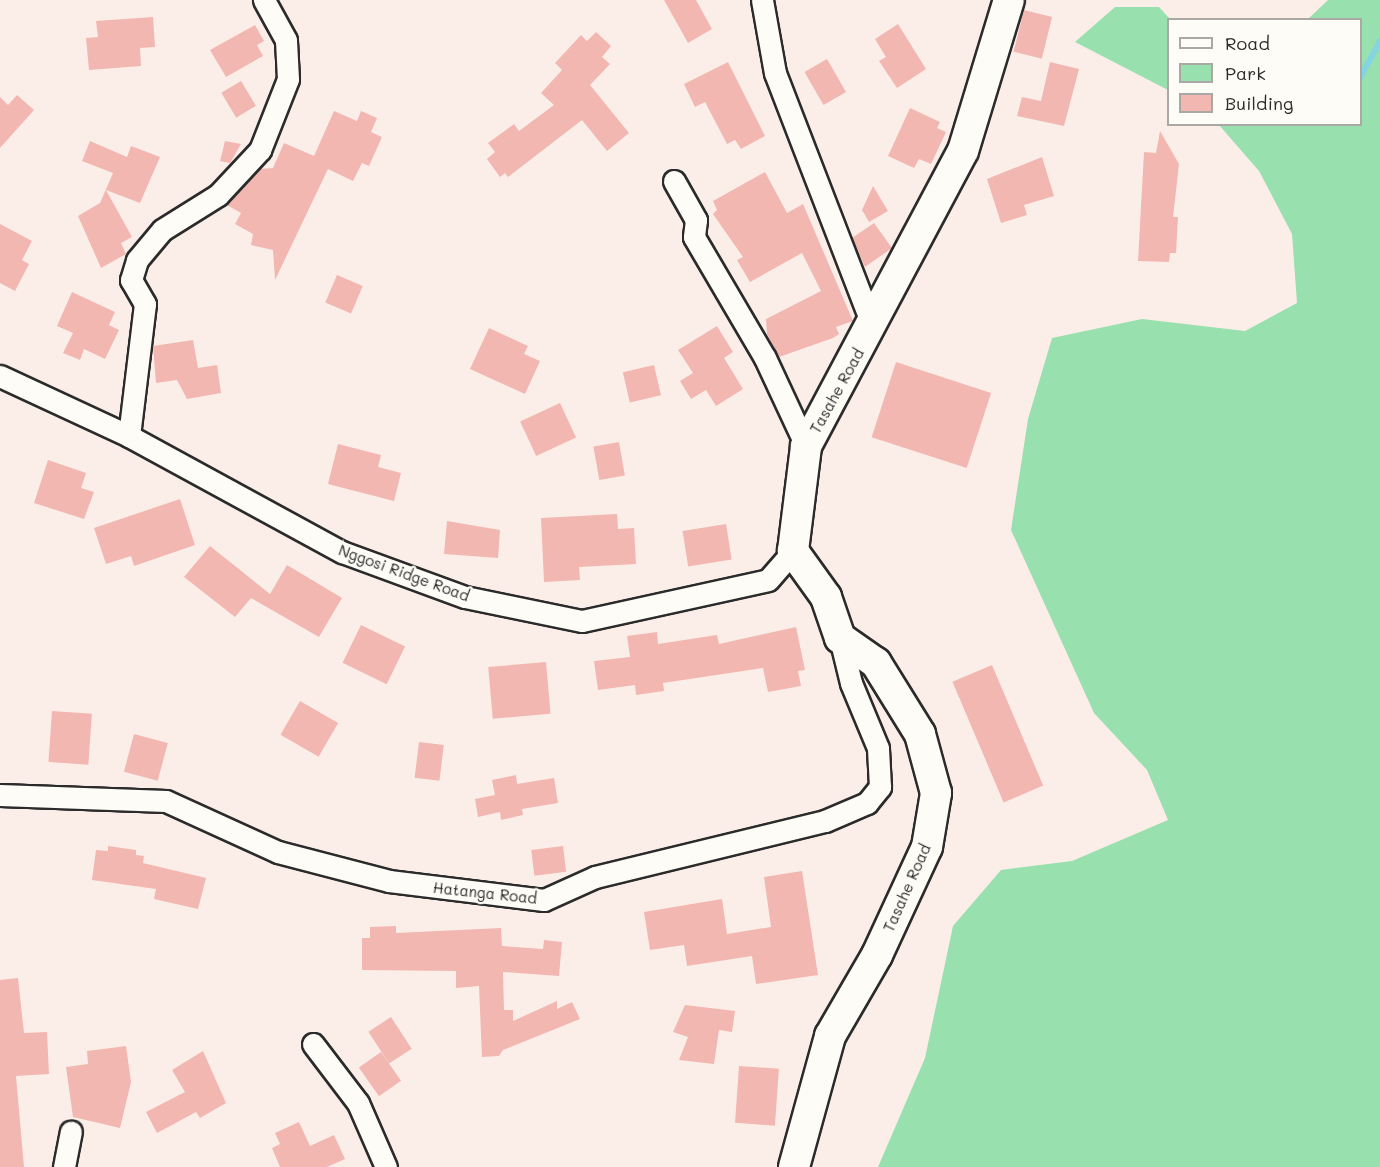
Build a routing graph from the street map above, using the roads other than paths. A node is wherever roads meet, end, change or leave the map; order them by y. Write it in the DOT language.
graph roads {
  1 [pos="264,0"];
  2 [pos="762,0"];
  3 [pos="1009,0"];
  4 [pos="674,181"];
  5 [pos="872,324"];
  6 [pos="0,376"];
  7 [pos="129,436"];
  8 [pos="806,446"];
  9 [pos="793,551"];
  10 [pos="840,638"];
  11 [pos="0,795"];
  12 [pos="313,1044"];
  13 [pos="71,1132"];
  14 [pos="64,1167"];
  15 [pos="386,1167"];
  16 [pos="794,1167"];
  1 -- 7 [label="street"];
  2 -- 5 [label="street"];
  3 -- 5 [label="street, Tasahe Road"];
  4 -- 8 [label="street"];
  5 -- 8 [label="street, Tasahe Road"];
  6 -- 7 [label="street, Nggosi Ridge Road"];
  7 -- 9 [label="street, Nggosi Ridge Road"];
  8 -- 9 [label="street, Tasahe Road"];
  9 -- 10 [label="street"];
  10 -- 11 [label="street, Hatanga Road"];
  10 -- 16 [label="street, Tasahe Road"];
  12 -- 15 [label="street"];
  13 -- 14 [label="street"];
}
